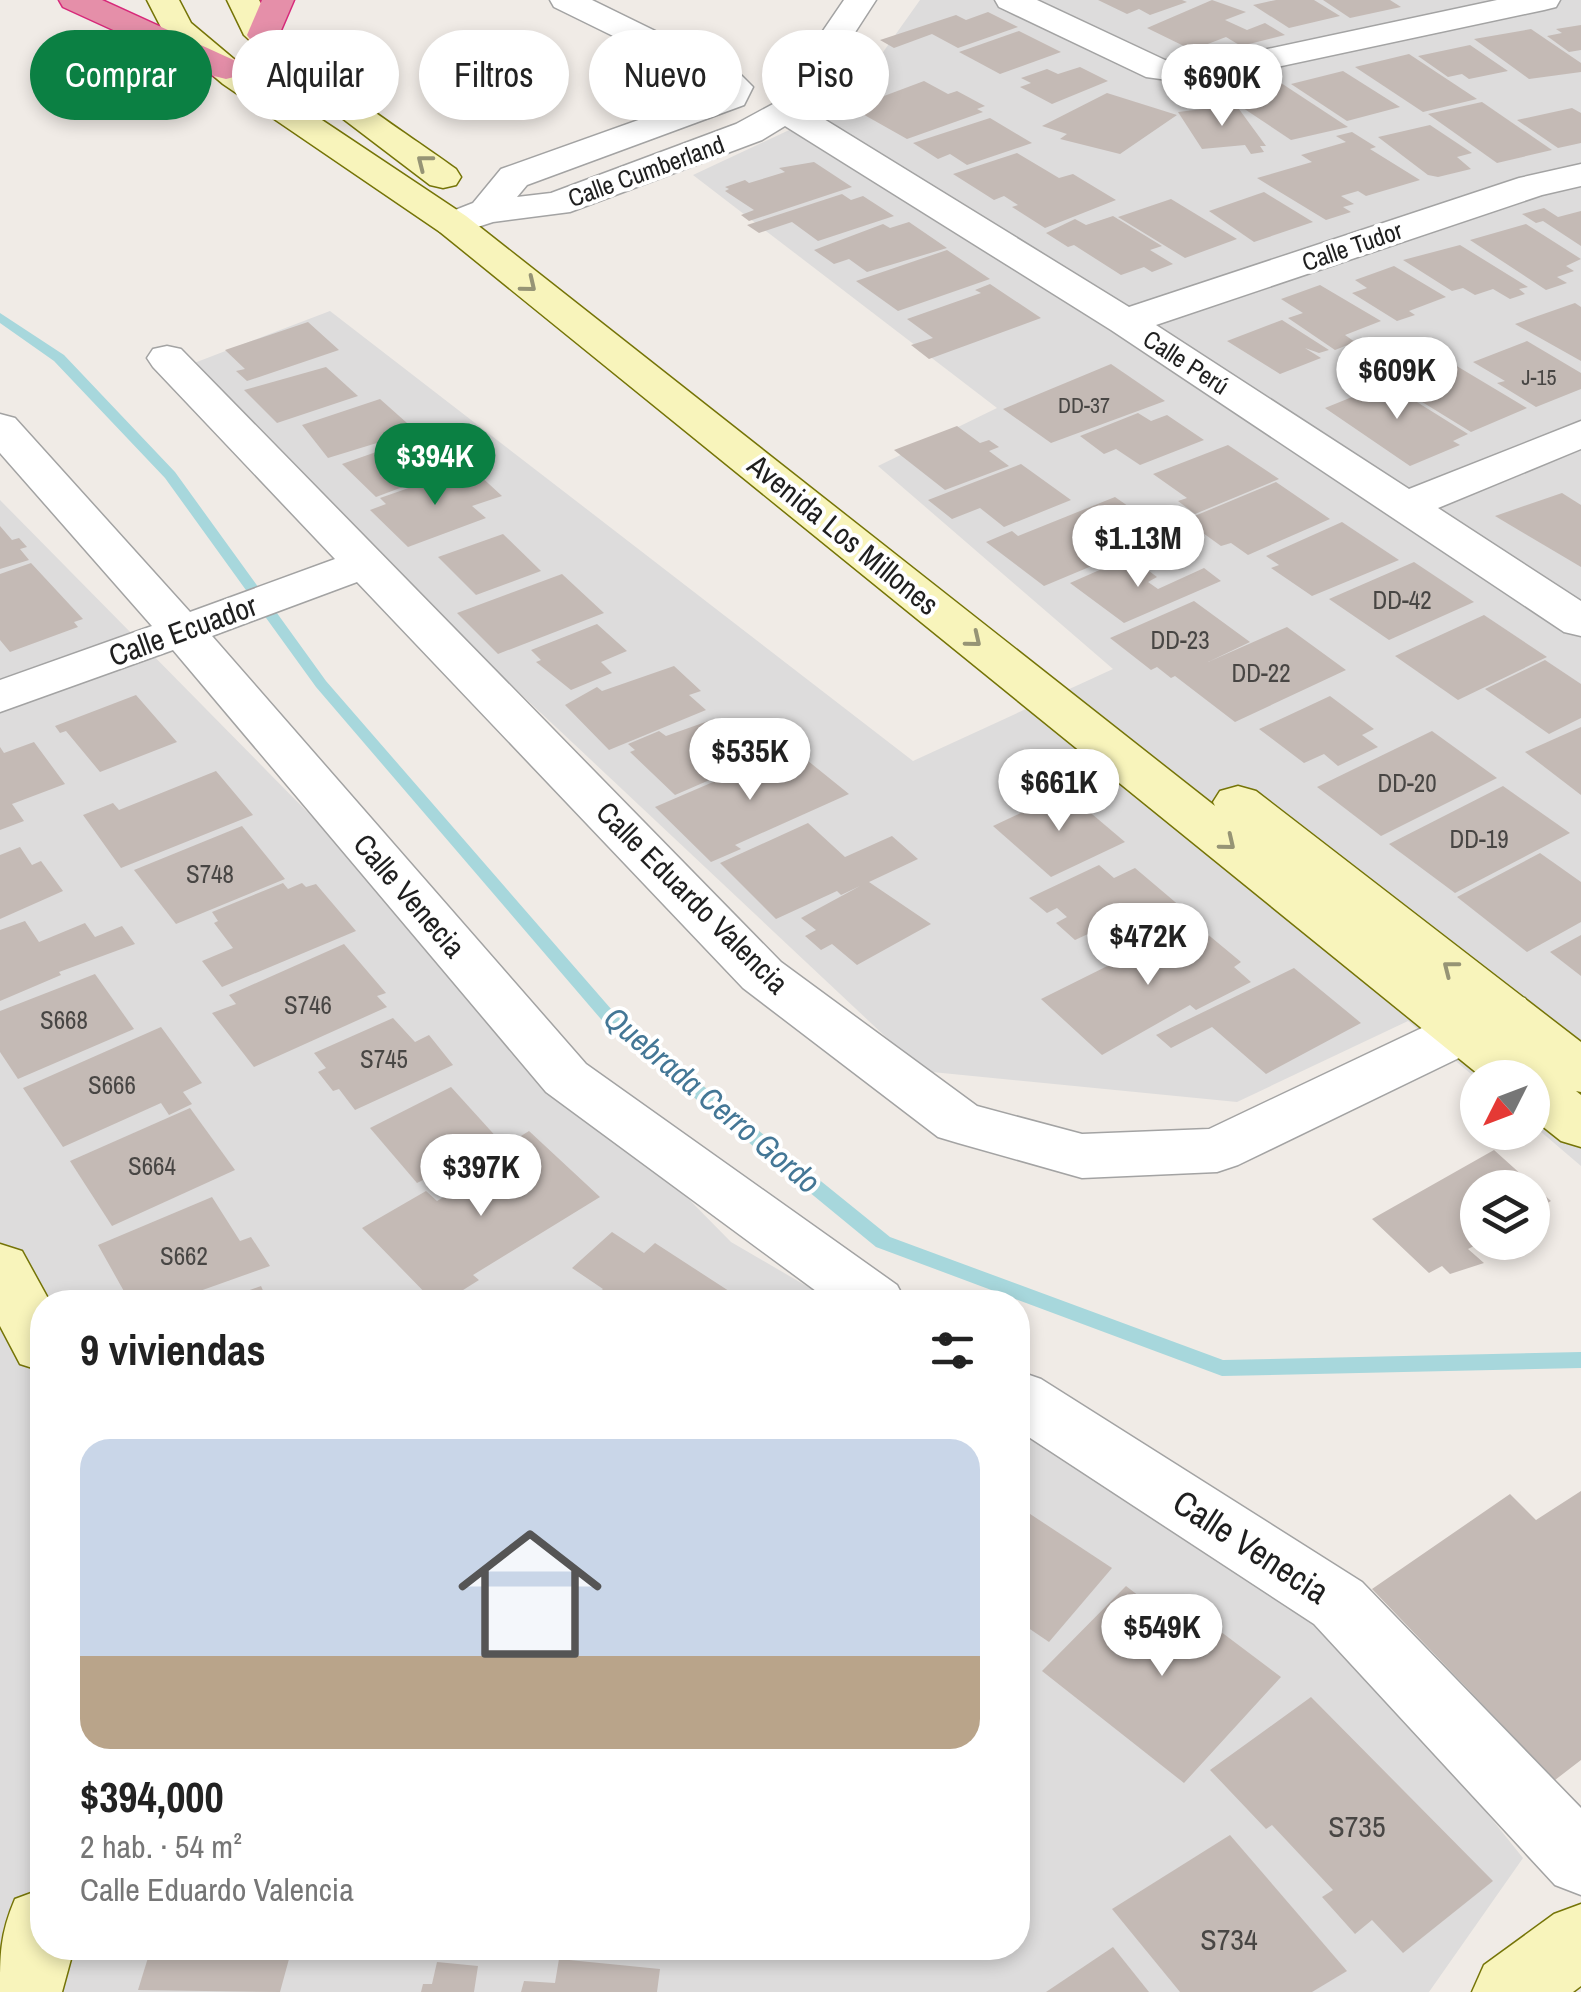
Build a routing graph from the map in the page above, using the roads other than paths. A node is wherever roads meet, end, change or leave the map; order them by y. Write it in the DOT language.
graph roads {
  1 [pos="75,0"];
  2 [pos="164,0"];
  3 [pos="566,0"];
  4 [pos="860,0"];
  5 [pos="1011,0"];
  6 [pos="1544,0"];
  7 [pos="262,12"];
  8 [pos="840,30"];
  9 [pos="226,69"];
  10 [pos="770,120"];
  11 [pos="800,120"];
  12 [pos="1581,175"];
  13 [pos="469,217"];
  14 [pos="1125,322"];
  15 [pos="167,358"];
  16 [pos="0,427"];
  17 [pos="1581,434"];
  18 [pos="1406,506"];
  19 [pos="365,564"];
  20 [pos="1581,622"];
  21 [pos="181,631"];
  22 [pos="0,697"];
  23 [pos="1485,1022"];
  24 [pos="1510,1060"];
  25 [pos="1581,1072"];
  26 [pos="1550,1101"];
  27 [pos="1581,1126"];
  28 [pos="0,1268"];
  29 [pos="858,1290"];
  30 [pos="30,1324"];
  31 [pos="1030,1405"];
  32 [pos="1581,1860"];
  33 [pos="1581,1940"];
  34 [pos="32,1960"];
  35 [pos="23,1992"];
  36 [pos="1511,1992"];
  1 -- 9 [label="highway"];
  2 -- 9 [label="street, Avenida Los Millones"];
  3 -- 13 [label="street"];
  4 -- 8 [label="street, Calle Cumberland"];
  5 -- 6 [label="street"];
  13 -- 7 [label="street, Avenida Los Millones, one-way"];
  9 -- 13 [label="street, Avenida Los Millones"];
  10 -- 13 [label="street, Calle Cumberland"];
  11 -- 14 [label="street, Calle Perú"];
  12 -- 14 [label="street, Calle Tudor"];
  13 -- 23 [label="street, Avenida Los Millones"];
  14 -- 18 [label="street, Calle Perú"];
  15 -- 19 [label="street, Calle Eduardo Valencia"];
  16 -- 21 [label="street, Calle Venecia"];
  17 -- 18 [label="street"];
  18 -- 20 [label="street, Calle Perú"];
  19 -- 21 [label="street, Calle Ecuador"];
  19 -- 23 [label="street, Calle Eduardo Valencia"];
  21 -- 22 [label="street, Calle Ecuador"];
  21 -- 29 [label="street, Calle Venecia"];
  23 -- 24 [label="street, Avenida Los Millones"];
  23 -- 25 [label="street, Avenida Los Millones"];
  26 -- 27 [label="street"];
  28 -- 30 [label="street"];
  31 -- 32 [label="street, Calle Venecia"];
  33 -- 36 [label="street"];
  34 -- 35 [label="street"];
}
